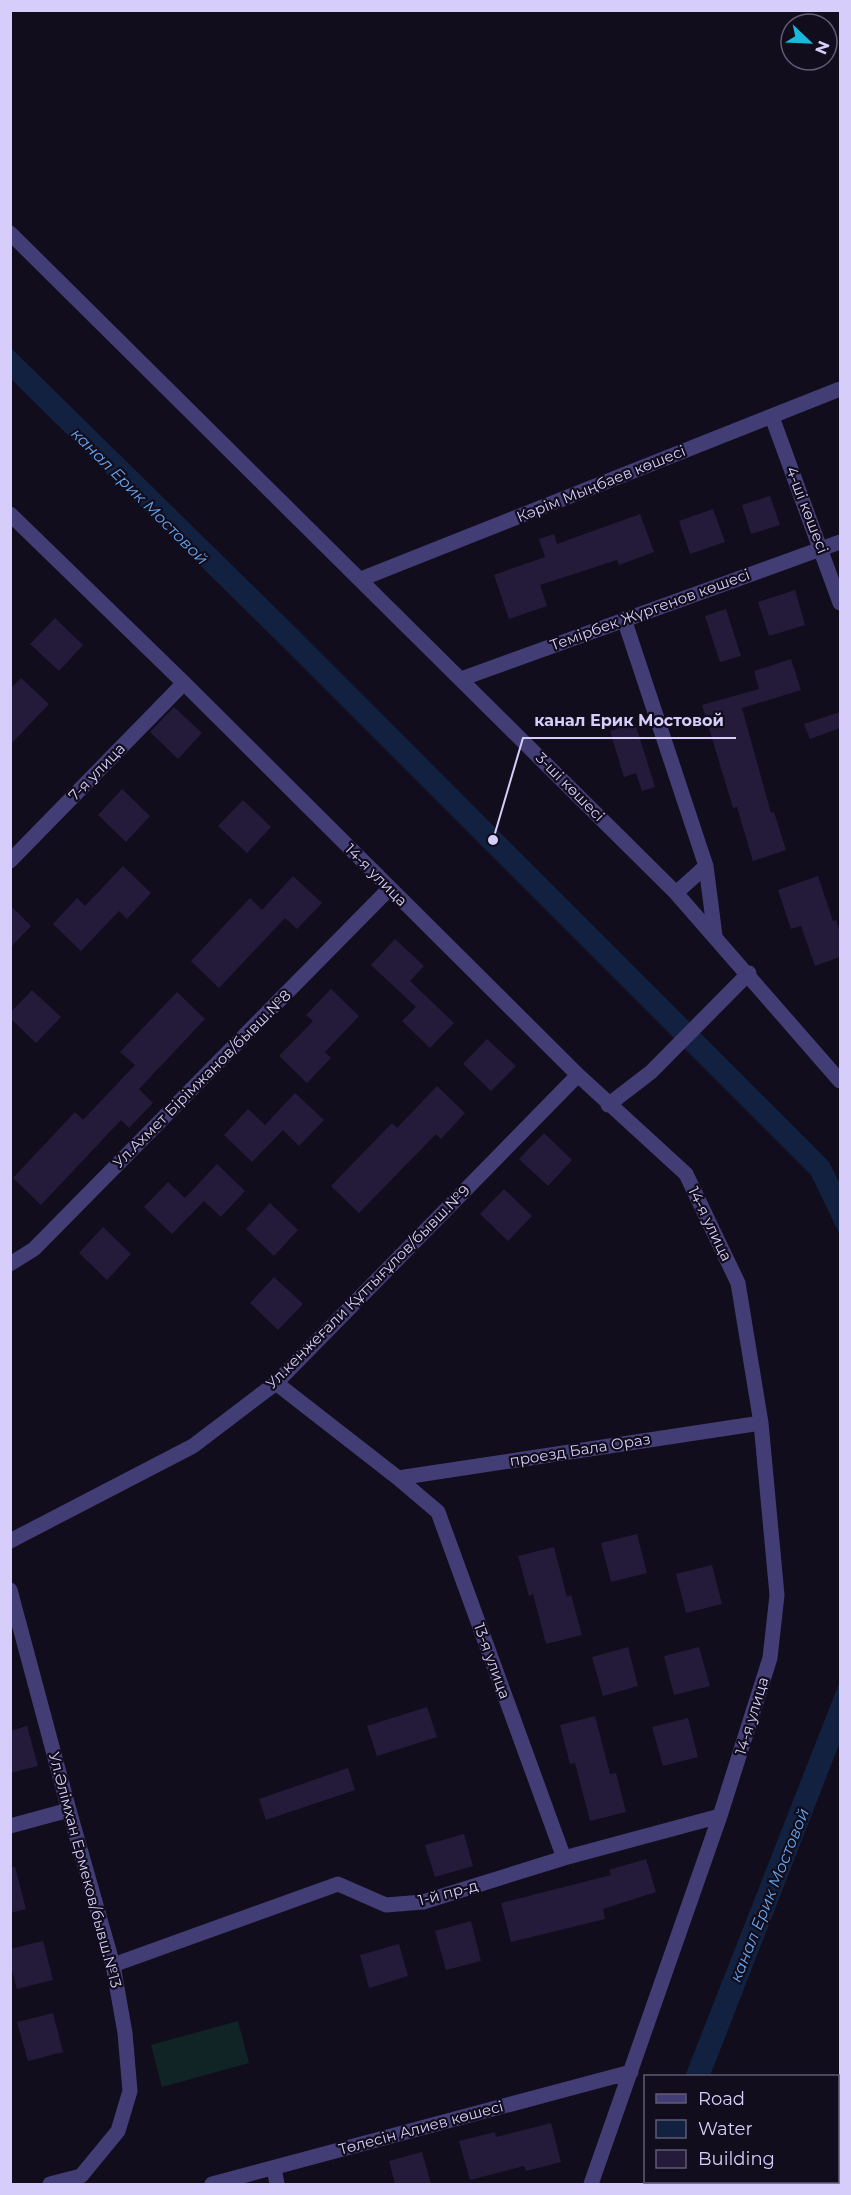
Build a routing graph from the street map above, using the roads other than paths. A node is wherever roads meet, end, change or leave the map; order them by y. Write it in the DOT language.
graph roads {
  1 [pos="10,233"];
  2 [pos="840,389"];
  3 [pos="772,417"];
  4 [pos="10,514"];
  5 [pos="840,542"];
  6 [pos="822,548"];
  7 [pos="361,579"];
  8 [pos="840,603"];
  9 [pos="624,619"];
  10 [pos="461,679"];
  11 [pos="184,683"];
  12 [pos="10,861"];
  13 [pos="706,866"];
  14 [pos="390,888"];
  15 [pos="676,893"];
  16 [pos="716,936"];
  17 [pos="749,973"];
  18 [pos="578,1075"];
  19 [pos="840,1081"];
  20 [pos="609,1105"];
  21 [pos="10,1264"];
  22 [pos="276,1383"];
  23 [pos="761,1423"];
  24 [pos="398,1478"];
  25 [pos="10,1541"];
  26 [pos="10,1590"];
  27 [pos="69,1810"];
  28 [pos="720,1816"];
  29 [pos="10,1826"];
  30 [pos="564,1858"];
  31 [pos="113,1965"];
  32 [pos="631,2072"];
  33 [pos="274,2168"];
  34 [pos="83,2180"];
  35 [pos="50,2184"];
  36 [pos="212,2184"];
  37 [pos="278,2184"];
  38 [pos="591,2184"];
  1 -- 7 [label="street, 3-ші көшесі"];
  2 -- 3 [label="street, Кәрім Мыңбаев көшесі"];
  3 -- 6 [label="street, 4-ші көшесі"];
  3 -- 7 [label="street, Кәрім Мыңбаев көшесі"];
  4 -- 11 [label="street, 14-я улица"];
  5 -- 6 [label="street, Темірбек Жүргенов көшесі"];
  6 -- 8 [label="street, 4-ші көшесі"];
  6 -- 9 [label="street, Темірбек Жүргенов көшесі"];
  7 -- 10 [label="street, 3-ші көшесі"];
  9 -- 10 [label="street, Темірбек Жүргенов көшесі"];
  9 -- 13 [label="street"];
  10 -- 15 [label="street, 3-ші көшесі"];
  11 -- 12 [label="street, 7-я улица"];
  11 -- 14 [label="street, 14-я улица"];
  13 -- 15 [label="street"];
  13 -- 16 [label="street"];
  14 -- 18 [label="street, 14-я улица"];
  14 -- 21 [label="street, Ул.Ахмет Бірімжанов/бывш.№8"];
  15 -- 16 [label="street, 3-ші көшесі"];
  16 -- 17 [label="street, 3-ші көшесі"];
  17 -- 19 [label="street, 3-ші көшесі"];
  17 -- 20 [label="street"];
  18 -- 20 [label="street, 14-я улица"];
  18 -- 22 [label="street, Ул.кенжеғали Құттығұлов/бывш.№9"];
  20 -- 23 [label="street, 14-я улица"];
  22 -- 24 [label="street, 13-я улица"];
  22 -- 25 [label="street, Ул.кенжеғали Құттығұлов/бывш.№9"];
  23 -- 24 [label="street, проезд Бала Ораз"];
  23 -- 28 [label="street, 14-я улица"];
  24 -- 30 [label="street, 13-я улица"];
  26 -- 27 [label="street, Ул.Әлімхан Ермеков/бывш.№13"];
  27 -- 29 [label="street"];
  27 -- 31 [label="street, Ул.Әлімхан Ермеков/бывш.№13"];
  28 -- 30 [label="street, 1-й пр-д"];
  28 -- 32 [label="street, 14-я улица"];
  30 -- 31 [label="street, 1-й пр-д"];
  31 -- 34 [label="street, Ул.Әлімхан Ермеков/бывш.№13"];
  32 -- 33 [label="street, Төлесін Алиев көшесі"];
  32 -- 38 [label="street, 14-я улица"];
  33 -- 36 [label="street, Төлесін Алиев көшесі"];
  33 -- 37 [label="street"];
  34 -- 35 [label="street"];
}
